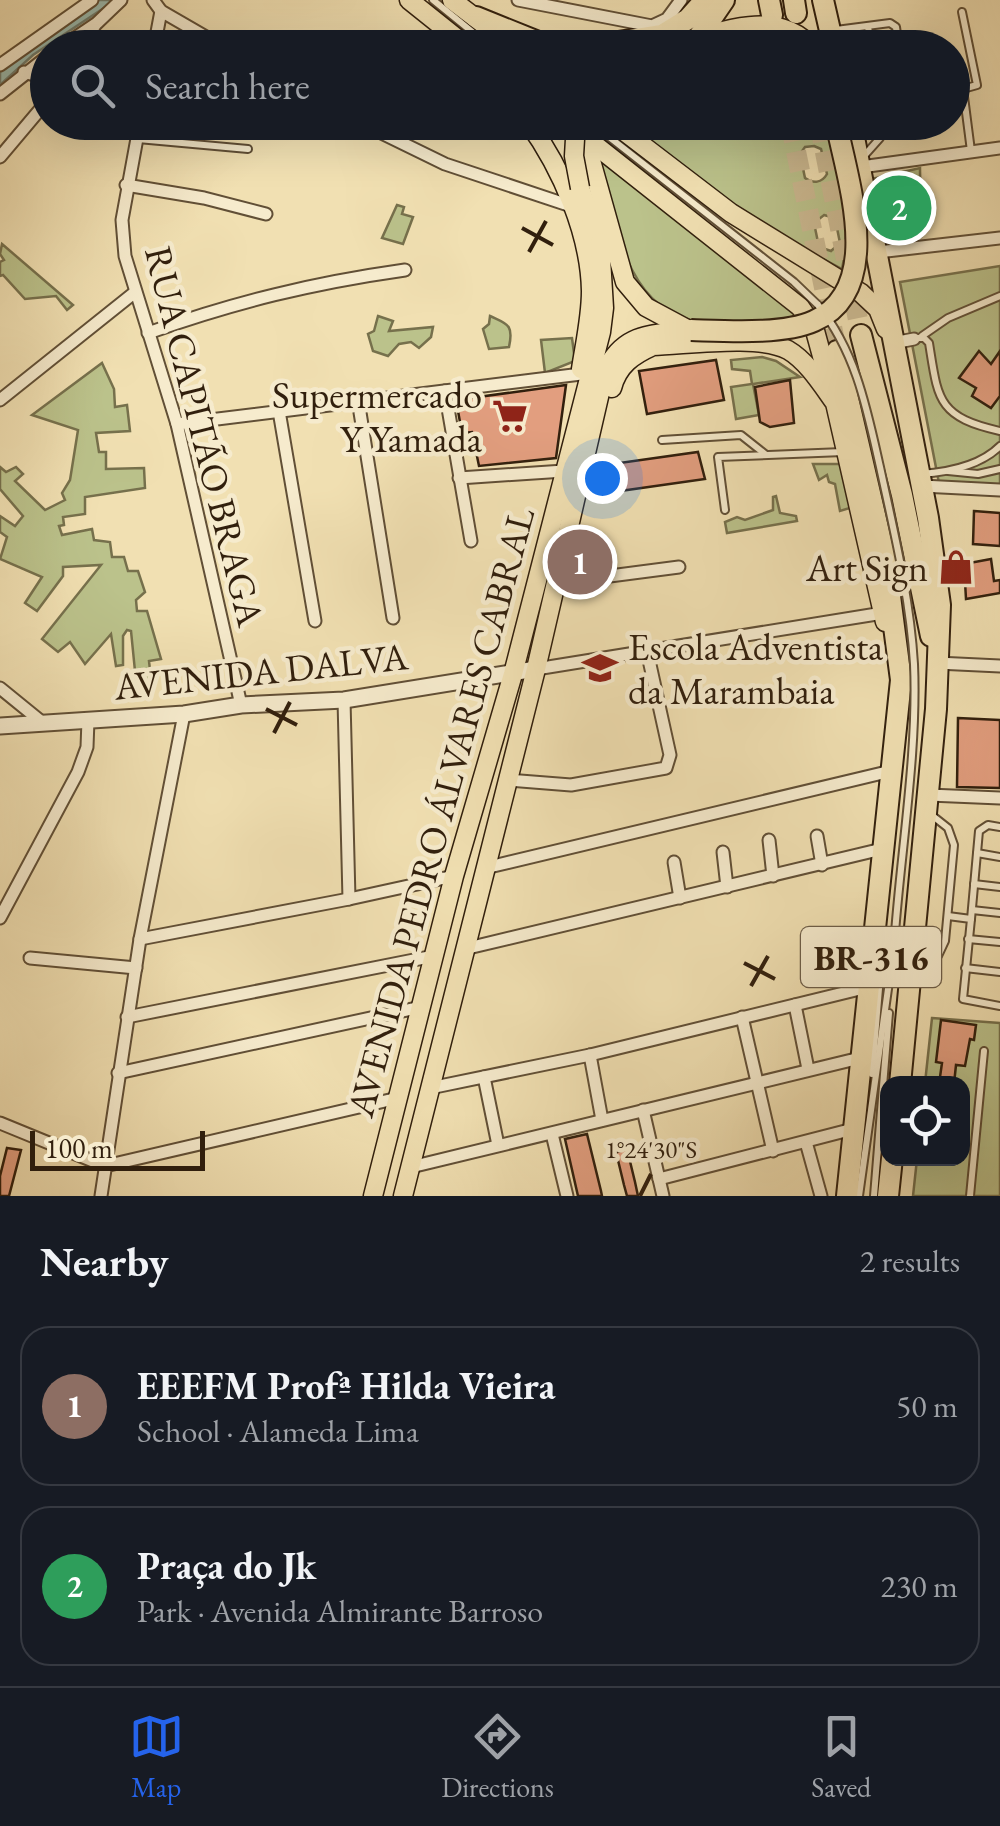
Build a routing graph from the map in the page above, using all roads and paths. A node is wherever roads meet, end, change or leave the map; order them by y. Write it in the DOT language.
graph roads {
  1 [pos="92,0"];
  2 [pos="121,0"];
  3 [pos="409,0"];
  4 [pos="433,0"];
  5 [pos="452,0"];
  6 [pos="518,0"];
  7 [pos="681,0"];
  8 [pos="705,0"];
  9 [pos="724,0"];
  10 [pos="820,0"];
  11 [pos="157,4"];
  12 [pos="962,12"];
  13 [pos="476,17"];
  14 [pos="97,23"];
  15 [pos="868,27"];
  16 [pos="48,30"];
  17 [pos="87,30"];
  18 [pos="93,30"];
  19 [pos="155,30"];
  20 [pos="198,30"];
  21 [pos="444,30"];
  22 [pos="470,30"];
  23 [pos="492,30"];
  24 [pos="508,30"];
  25 [pos="673,30"];
  26 [pos="701,30"];
  27 [pos="739,30"];
  28 [pos="788,30"];
  29 [pos="826,30"];
  30 [pos="860,30"];
  31 [pos="869,30"];
  32 [pos="896,30"];
  33 [pos="966,30"];
  34 [pos="30,42"];
  35 [pos="970,51"];
  36 [pos="1,62"];
  37 [pos="30,68"];
  38 [pos="24,72"];
  39 [pos="30,74"];
  40 [pos="970,87"];
  41 [pos="0,94"];
  42 [pos="30,122"];
  43 [pos="970,139"];
  44 [pos="136,140"];
  45 [pos="147,140"];
  46 [pos="396,140"];
  47 [pos="539,140"];
  48 [pos="580,140"];
  49 [pos="587,140"];
  50 [pos="598,140"];
  51 [pos="601,140"];
  52 [pos="636,140"];
  53 [pos="839,140"];
  54 [pos="855,140"];
  55 [pos="878,140"];
  56 [pos="1000,148"];
  57 [pos="248,149"];
  58 [pos="972,152"];
  59 [pos="0,158"];
  60 [pos="860,164"];
  61 [pos="126,185"];
  62 [pos="570,206"];
  63 [pos="266,214"];
  64 [pos="1000,238"];
  65 [pos="600,242"];
  66 [pos="878,252"];
  67 [pos="404,270"];
  68 [pos="134,293"];
  69 [pos="1000,296"];
  70 [pos="689,330"];
  71 [pos="148,333"];
  72 [pos="862,335"];
  73 [pos="917,338"];
  74 [pos="893,343"];
  75 [pos="836,351"];
  76 [pos="580,374"];
  77 [pos="445,392"];
  78 [pos="0,400"];
  79 [pos="358,400"];
  80 [pos="835,403"];
  81 [pos="279,411"];
  82 [pos="177,424"];
  83 [pos="1000,431"];
  84 [pos="662,440"];
  85 [pos="570,444"];
  86 [pos="1000,446"];
  87 [pos="852,450"];
  88 [pos="766,455"];
  89 [pos="1000,469"];
  90 [pos="564,471"];
  91 [pos="947,471"];
  92 [pos="459,478"];
  93 [pos="921,480"];
  94 [pos="1000,490"];
  95 [pos="725,510"];
  96 [pos="573,512"];
  97 [pos="471,541"];
  98 [pos="679,567"];
  99 [pos="556,583"];
  100 [pos="884,613"];
  101 [pos="392,618"];
  102 [pos="315,620"];
  103 [pos="647,651"];
  104 [pos="937,663"];
  105 [pos="1000,666"];
  106 [pos="536,670"];
  107 [pos="513,674"];
  108 [pos="0,688"];
  109 [pos="344,700"];
  110 [pos="241,705"];
  111 [pos="184,714"];
  112 [pos="896,719"];
  113 [pos="88,720"];
  114 [pos="43,723"];
  115 [pos="0,726"];
  116 [pos="891,771"];
  117 [pos="507,780"];
  118 [pos="1000,798"];
  119 [pos="928,804"];
  120 [pos="1000,827"];
  121 [pos="817,836"];
  122 [pos="768,840"];
  123 [pos="882,849"];
  124 [pos="722,852"];
  125 [pos="977,854"];
  126 [pos="1000,857"];
  127 [pos="674,862"];
  128 [pos="822,864"];
  129 [pos="485,868"];
  130 [pos="454,876"];
  131 [pos="773,876"];
  132 [pos="974,884"];
  133 [pos="1000,886"];
  134 [pos="726,887"];
  135 [pos="880,890"];
  136 [pos="680,898"];
  137 [pos="349,900"];
  138 [pos="971,914"];
  139 [pos="1000,914"];
  140 [pos="948,916"];
  141 [pos="0,918"];
  142 [pos="140,939"];
  143 [pos="968,939"];
  144 [pos="1000,942"];
  145 [pos="894,946"];
  146 [pos="464,949"];
  147 [pos="434,956"];
  148 [pos="30,958"];
  149 [pos="136,968"];
  150 [pos="965,968"];
  151 [pos="1000,972"];
  152 [pos="910,973"];
  153 [pos="868,987"];
  154 [pos="795,1005"];
  155 [pos="1000,1006"];
  156 [pos="421,1007"];
  157 [pos="742,1017"];
  158 [pos="127,1018"];
  159 [pos="984,1051"];
  160 [pos="590,1055"];
  161 [pos="860,1058"];
  162 [pos="808,1070"];
  163 [pos="118,1074"];
  164 [pos="901,1076"];
  165 [pos="484,1077"];
  166 [pos="758,1084"];
  167 [pos="430,1088"];
  168 [pos="398,1098"];
  169 [pos="643,1110"];
  170 [pos="602,1120"];
  171 [pos="0,1123"];
  172 [pos="860,1133"];
  173 [pos="552,1134"];
  174 [pos="806,1142"];
  175 [pos="498,1145"];
  176 [pos="773,1151"];
  177 [pos="105,1166"];
  178 [pos="410,1166"];
  179 [pos="891,1166"];
  180 [pos="659,1179"];
  181 [pos="101,1196"];
  182 [pos="373,1196"];
  183 [pos="403,1196"];
  184 [pos="567,1196"];
  185 [pos="662,1196"];
  186 [pos="820,1196"];
  187 [pos="846,1196"];
  188 [pos="858,1196"];
  189 [pos="874,1196"];
  190 [pos="888,1196"];
  191 [pos="970,1196"];
  1 -- 16 [label="street"];
  2 -- 14 [label="street"];
  3 -- 21 [label="main road"];
  4 -- 22 [label="lane"];
  5 -- 13 [label="main road"];
  6 -- 7 [label="street"];
  8 -- 25 [label="highway"];
  9 -- 26 [label="highway"];
  10 -- 29 [label="highway"];
  11 -- 19 [label="street"];
  11 -- 20 [label="street"];
  12 -- 33 [label="lane"];
  13 -- 23 [label="main road"];
  13 -- 24 [label="highway"];
  14 -- 17 [label="street"];
  14 -- 18 [label="street"];
  15 -- 30 [label="lane"];
  15 -- 31 [label="lane"];
  15 -- 32 [label="lane"];
  27 -- 28 [label="main road"];
  34 -- 36 [label="street"];
  35 -- 40 [label="lane"];
  37 -- 38 [label="street"];
  38 -- 39 [label="street"];
  38 -- 41 [label="street"];
  42 -- 59 [label="street"];
  43 -- 58 [label="lane"];
  44 -- 61 [label="street, RUA CAPITÃO BRAGA"];
  45 -- 57 [label="lane"];
  46 -- 62 [label="street"];
  47 -- 62 [label="main road"];
  48 -- 65 [label="main road, bridge"];
  49 -- 70 [label="main road"];
  50 -- 80 [label="main road"];
  51 -- 145 [label="lane, bridge"];
  52 -- 74 [label="main road"];
  53 -- 70 [label="highway, bridge"];
  54 -- 60 [label="highway, BR-316"];
  55 -- 60 [label="lane"];
  56 -- 58 [label="street"];
  58 -- 60 [label="street"];
  60 -- 66 [label="highway, BR-316"];
  61 -- 63 [label="street"];
  61 -- 68 [label="street, RUA CAPITÃO BRAGA"];
  62 -- 76 [label="main road"];
  64 -- 66 [label="street"];
  65 -- 70 [label="main road"];
  65 -- 85 [label="main road"];
  66 -- 74 [label="highway, BR-316"];
  67 -- 71 [label="street"];
  68 -- 71 [label="street, RUA CAPITÃO BRAGA"];
  68 -- 78 [label="street"];
  69 -- 73 [label="lane"];
  70 -- 96 [label="main road, AVENIDA PEDRO ÁLVARES CABRAL"];
  71 -- 82 [label="street, RUA CAPITÃO BRAGA"];
  72 -- 104 [label="highway, BR-316"];
  73 -- 74 [label="street"];
  73 -- 83 [label="lane"];
  74 -- 93 [label="highway, BR-316"];
  75 -- 87 [label="highway, BR-316"];
  76 -- 77 [label="street"];
  76 -- 85 [label="main road"];
  77 -- 79 [label="street"];
  77 -- 92 [label="street"];
  79 -- 81 [label="street"];
  79 -- 101 [label="street"];
  80 -- 87 [label="main road"];
  80 -- 96 [label="main road"];
  81 -- 82 [label="street"];
  81 -- 102 [label="street"];
  82 -- 110 [label="street, RUA CAPITÃO BRAGA"];
  84 -- 88 [label="lane"];
  85 -- 90 [label="main road, AVENIDA PEDRO ÁLVARES CABRAL"];
  86 -- 91 [label="lane"];
  87 -- 88 [label="lane"];
  87 -- 100 [label="main road"];
  87 -- 112 [label="highway, BR-316"];
  88 -- 95 [label="lane"];
  89 -- 91 [label="lane"];
  90 -- 92 [label="street"];
  90 -- 107 [label="main road, AVENIDA PEDRO ÁLVARES CABRAL"];
  91 -- 93 [label="lane"];
  92 -- 97 [label="street"];
  93 -- 94 [label="street"];
  93 -- 104 [label="highway, BR-316"];
  96 -- 99 [label="main road, AVENIDA PEDRO ÁLVARES CABRAL"];
  98 -- 99 [label="street"];
  99 -- 106 [label="main road, AVENIDA PEDRO ÁLVARES CABRAL"];
  100 -- 103 [label="street, AVENIDA DALVA"];
  100 -- 112 [label="main road"];
  103 -- 106 [label="street, AVENIDA DALVA"];
  103 -- 117 [label="street"];
  104 -- 105 [label="street"];
  104 -- 119 [label="highway, BR-316"];
  106 -- 107 [label="street, AVENIDA DALVA"];
  106 -- 117 [label="main road, AVENIDA PEDRO ÁLVARES CABRAL"];
  107 -- 109 [label="street, AVENIDA DALVA"];
  107 -- 130 [label="main road, AVENIDA PEDRO ÁLVARES CABRAL"];
  108 -- 114 [label="street"];
  109 -- 110 [label="street, AVENIDA DALVA"];
  109 -- 137 [label="street"];
  110 -- 111 [label="street, AVENIDA DALVA"];
  111 -- 113 [label="street, AVENIDA DALVA"];
  111 -- 142 [label="street"];
  112 -- 116 [label="highway, BR-316"];
  113 -- 114 [label="street, AVENIDA DALVA"];
  113 -- 141 [label="street"];
  114 -- 115 [label="street, AVENIDA DALVA"];
  116 -- 123 [label="highway, BR-316"];
  116 -- 129 [label="street"];
  117 -- 129 [label="main road, AVENIDA PEDRO ÁLVARES CABRAL"];
  118 -- 119 [label="street"];
  119 -- 140 [label="lane"];
  119 -- 152 [label="highway, BR-316"];
  120 -- 125 [label="lane"];
  121 -- 128 [label="street"];
  122 -- 131 [label="street"];
  123 -- 128 [label="street"];
  123 -- 135 [label="highway, BR-316"];
  124 -- 134 [label="street"];
  125 -- 126 [label="lane"];
  125 -- 132 [label="lane"];
  127 -- 136 [label="street"];
  128 -- 131 [label="street"];
  129 -- 146 [label="main road, AVENIDA PEDRO ÁLVARES CABRAL"];
  130 -- 137 [label="street"];
  130 -- 147 [label="main road, AVENIDA PEDRO ÁLVARES CABRAL"];
  131 -- 134 [label="street"];
  132 -- 133 [label="lane"];
  132 -- 138 [label="lane"];
  134 -- 136 [label="street"];
  135 -- 153 [label="highway, BR-316"];
  135 -- 172 [label="lane"];
  136 -- 146 [label="street"];
  137 -- 142 [label="street"];
  138 -- 139 [label="lane"];
  138 -- 140 [label="lane"];
  138 -- 143 [label="lane"];
  140 -- 152 [label="lane"];
  142 -- 149 [label="street"];
  143 -- 144 [label="lane"];
  143 -- 150 [label="lane"];
  145 -- 172 [label="lane"];
  145 -- 189 [label="lane"];
  146 -- 167 [label="main road, AVENIDA PEDRO ÁLVARES CABRAL"];
  147 -- 156 [label="main road, AVENIDA PEDRO ÁLVARES CABRAL"];
  147 -- 158 [label="street"];
  148 -- 149 [label="street"];
  149 -- 158 [label="street"];
  150 -- 151 [label="lane"];
  150 -- 155 [label="lane"];
  152 -- 164 [label="highway, BR-316"];
  153 -- 154 [label="street"];
  153 -- 161 [label="highway, BR-316"];
  154 -- 157 [label="street"];
  154 -- 162 [label="street"];
  156 -- 163 [label="street"];
  156 -- 168 [label="main road, AVENIDA PEDRO ÁLVARES CABRAL"];
  157 -- 160 [label="street"];
  157 -- 166 [label="street"];
  158 -- 163 [label="street"];
  159 -- 191 [label="lane"];
  160 -- 165 [label="street"];
  160 -- 170 [label="street"];
  161 -- 162 [label="street"];
  161 -- 172 [label="highway, BR-316"];
  162 -- 166 [label="street"];
  163 -- 177 [label="street"];
  165 -- 167 [label="street"];
  165 -- 175 [label="street"];
  166 -- 169 [label="street"];
  166 -- 176 [label="street"];
  167 -- 178 [label="main road, AVENIDA PEDRO ÁLVARES CABRAL"];
  168 -- 177 [label="street"];
  168 -- 182 [label="main road, AVENIDA PEDRO ÁLVARES CABRAL"];
  169 -- 170 [label="street"];
  169 -- 180 [label="street"];
  170 -- 173 [label="street"];
  171 -- 177 [label="street"];
  172 -- 174 [label="street"];
  172 -- 187 [label="highway, BR-316"];
  172 -- 188 [label="lane"];
  173 -- 175 [label="street"];
  173 -- 184 [label="street"];
  174 -- 176 [label="street"];
  174 -- 186 [label="street"];
  175 -- 178 [label="street"];
  176 -- 180 [label="street"];
  177 -- 181 [label="street"];
  178 -- 183 [label="main road, AVENIDA PEDRO ÁLVARES CABRAL"];
  179 -- 190 [label="highway"];
  180 -- 185 [label="street"];
}
